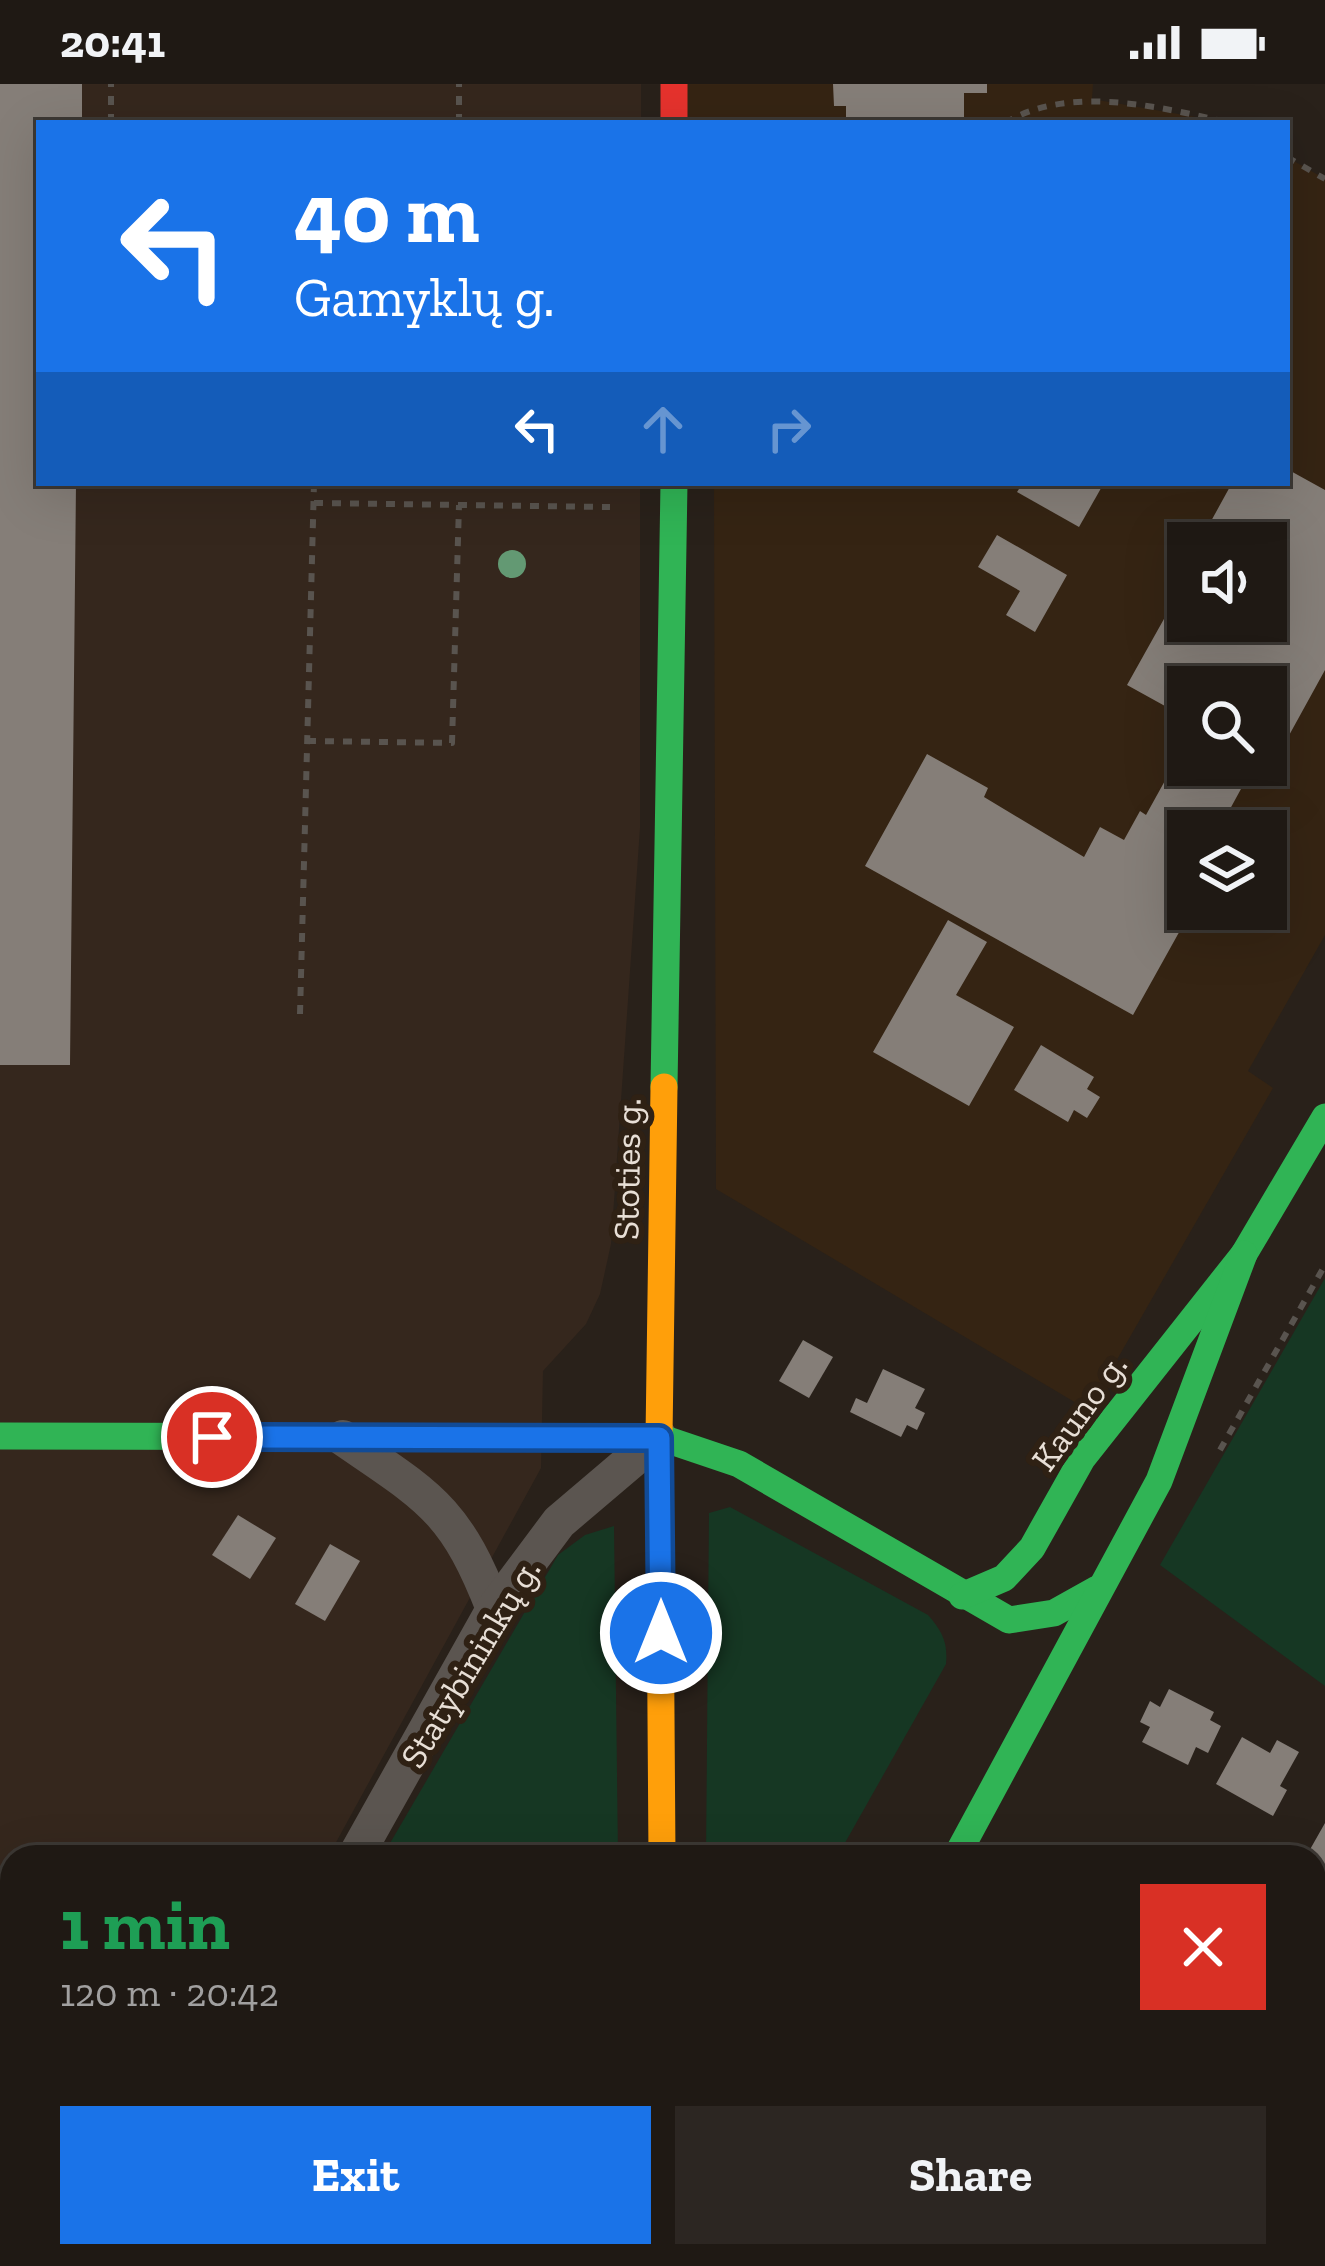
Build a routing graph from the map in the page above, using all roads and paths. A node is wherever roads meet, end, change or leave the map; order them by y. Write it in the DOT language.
graph roads {
  1 [pos="111,84"];
  2 [pos="459,84"];
  3 [pos="674,84"];
  4 [pos="111,120"];
  5 [pos="459,120"];
  6 [pos="674,120"];
  7 [pos="1010,120"];
  8 [pos="1213,120"];
  9 [pos="1290,159"];
  10 [pos="1325,179"];
  11 [pos="314,486"];
  12 [pos="674,486"];
  13 [pos="314,503"];
  14 [pos="459,505"];
  15 [pos="610,507"];
  16 [pos="307,741"];
  17 [pos="300,1014"];
  18 [pos="1325,1117"];
  19 [pos="1244,1254"];
  20 [pos="0,1436"];
  21 [pos="344,1438"];
  22 [pos="659,1438"];
  23 [pos="1097,1588"];
  24 [pos="962,1596"];
  25 [pos="494,1609"];
  26 [pos="362,1845"];
  27 [pos="662,1845"];
  28 [pos="963,1845"];
  1 -- 4 [label="path"];
  2 -- 5 [label="path"];
  3 -- 6 [label="main road"];
  7 -- 8 [label="path"];
  9 -- 10 [label="path"];
  11 -- 13 [label="path"];
  12 -- 22 [label="main road, Stoties g."];
  13 -- 14 [label="path"];
  13 -- 16 [label="path"];
  14 -- 15 [label="path"];
  14 -- 16 [label="path"];
  16 -- 17 [label="path"];
  18 -- 19 [label="main road, Kauno g."];
  19 -- 23 [label="main road, Kauno g."];
  19 -- 24 [label="main road, Kauno g."];
  20 -- 21 [label="main road"];
  21 -- 22 [label="main road"];
  21 -- 25 [label="street"];
  22 -- 24 [label="main road"];
  22 -- 25 [label="street, Statybininkų g."];
  22 -- 27 [label="main road, Stoties g."];
  23 -- 24 [label="main road"];
  23 -- 28 [label="main road, Kauno g."];
  25 -- 26 [label="street, Statybininkų g."];
}
